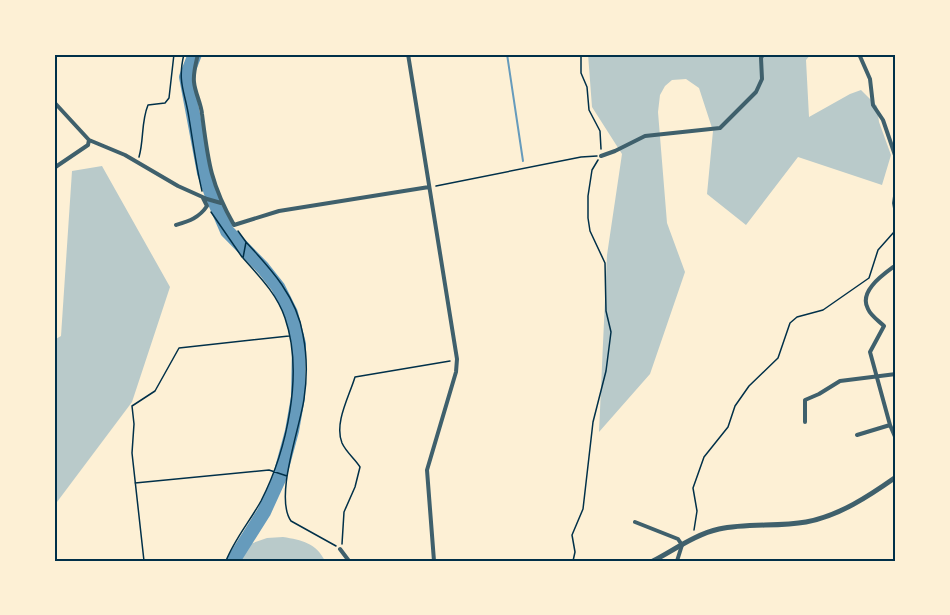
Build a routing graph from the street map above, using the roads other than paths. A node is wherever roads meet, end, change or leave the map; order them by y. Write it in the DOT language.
graph roads {
  1 [pos="198,54"];
  2 [pos="408,54"];
  3 [pos="763,54"];
  4 [pos="859,54"];
  5 [pos="54,102"];
  6 [pos="89,140"];
  7 [pos="600,156"];
  8 [pos="896,158"];
  9 [pos="54,168"];
  10 [pos="429,187"];
  11 [pos="896,190"];
  12 [pos="205,198"];
  13 [pos="219,202"];
  14 [pos="896,213"];
  15 [pos="176,225"];
  16 [pos="896,264"];
  17 [pos="896,374"];
  18 [pos="877,377"];
  19 [pos="805,422"];
  20 [pos="890,425"];
  21 [pos="857,435"];
  22 [pos="896,439"];
  23 [pos="896,477"];
  24 [pos="635,522"];
  25 [pos="682,545"];
  26 [pos="340,549"];
  27 [pos="349,561"];
  28 [pos="434,561"];
  29 [pos="653,561"];
  30 [pos="677,561"];
  1 -- 13 [label="street"];
  2 -- 10 [label="street"];
  3 -- 7 [label="street"];
  4 -- 8 [label="street"];
  5 -- 6 [label="street"];
  6 -- 9 [label="street"];
  6 -- 12 [label="street"];
  10 -- 13 [label="street"];
  10 -- 28 [label="street"];
  11 -- 14 [label="street"];
  12 -- 13 [label="street"];
  12 -- 15 [label="street"];
  16 -- 18 [label="street"];
  17 -- 18 [label="street"];
  18 -- 19 [label="street"];
  18 -- 20 [label="street"];
  20 -- 21 [label="street"];
  20 -- 22 [label="street"];
  23 -- 25 [label="street"];
  24 -- 25 [label="street"];
  25 -- 29 [label="street"];
  25 -- 30 [label="street"];
  26 -- 27 [label="street"];
}
